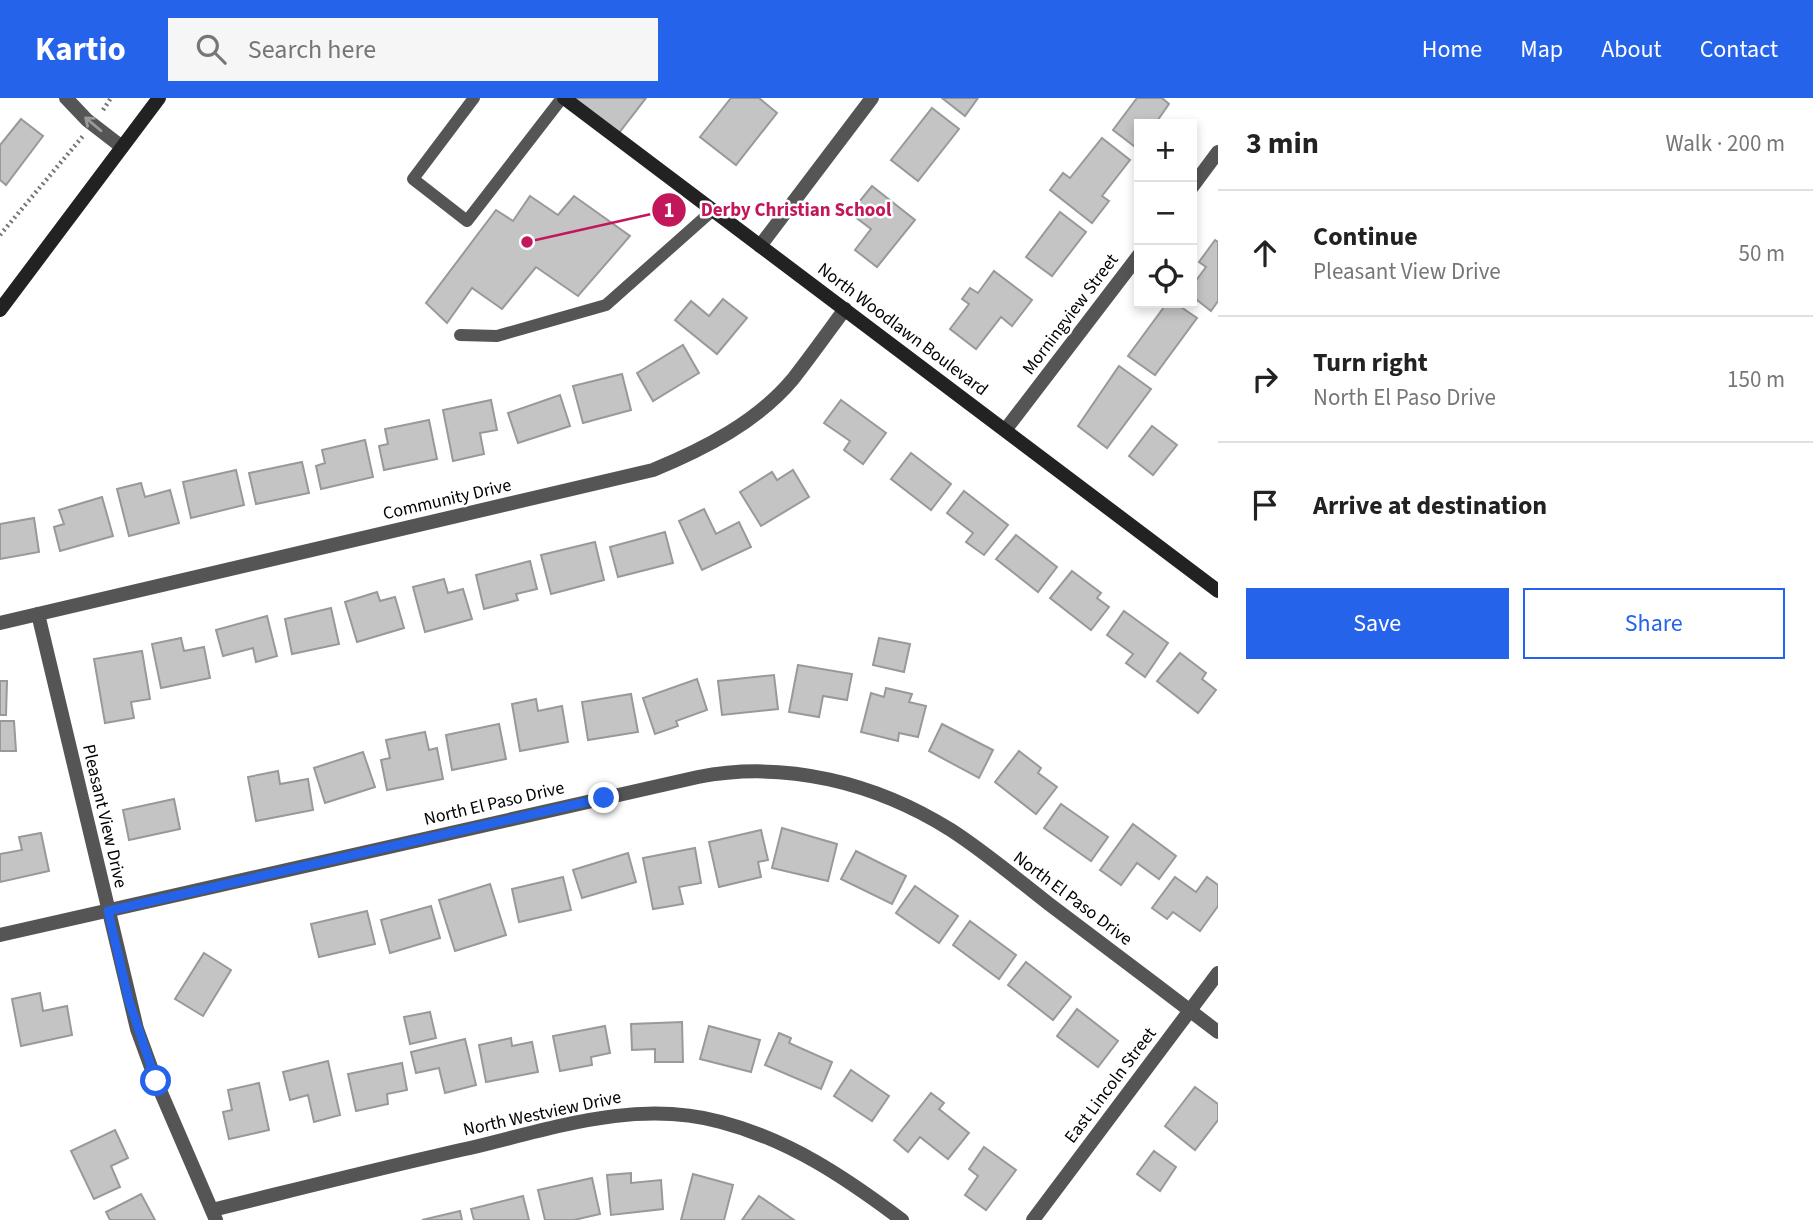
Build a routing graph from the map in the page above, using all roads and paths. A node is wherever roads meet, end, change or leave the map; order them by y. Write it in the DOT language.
graph roads {
  1 [pos="66,98"];
  2 [pos="111,98"];
  3 [pos="159,98"];
  4 [pos="474,98"];
  5 [pos="872,98"];
  6 [pos="569,100"];
  7 [pos="99,116"];
  8 [pos="81,138"];
  9 [pos="122,147"];
  10 [pos="1218,152"];
  11 [pos="1196,182"];
  12 [pos="713,210"];
  13 [pos="0,235"];
  14 [pos="760,246"];
  15 [pos="1134,262"];
  16 [pos="845,309"];
  17 [pos="0,310"];
  18 [pos="460,335"];
  19 [pos="1006,429"];
  20 [pos="1218,591"];
  21 [pos="38,614"];
  22 [pos="0,622"];
  23 [pos="108,911"];
  24 [pos="0,935"];
  25 [pos="1218,973"];
  26 [pos="1190,1010"];
  27 [pos="1218,1032"];
  28 [pos="214,1215"];
  29 [pos="902,1220"];
  30 [pos="1033,1220"];
  9 -- 1 [label="street, one-way"];
  2 -- 7 [label="path"];
  3 -- 9 [label="street"];
  4 -- 6 [label="lane"];
  5 -- 14 [label="street"];
  6 -- 12 [label="street, North Woodlawn Boulevard"];
  8 -- 13 [label="path"];
  9 -- 17 [label="street"];
  10 -- 11 [label="street"];
  12 -- 14 [label="street, North Woodlawn Boulevard"];
  12 -- 18 [label="lane"];
  14 -- 16 [label="street, North Woodlawn Boulevard"];
  15 -- 19 [label="street, Morningview Street"];
  16 -- 19 [label="street, North Woodlawn Boulevard"];
  16 -- 21 [label="street, Community Drive"];
  19 -- 20 [label="street, North Woodlawn Boulevard"];
  21 -- 22 [label="street, Community Drive"];
  21 -- 23 [label="street, Pleasant View Drive"];
  23 -- 24 [label="street, North El Paso Drive"];
  23 -- 26 [label="street, North El Paso Drive"];
  23 -- 28 [label="street, Pleasant View Drive"];
  25 -- 26 [label="street, East Lincoln Street"];
  26 -- 27 [label="street, North El Paso Drive"];
  26 -- 30 [label="street, East Lincoln Street"];
  28 -- 29 [label="street, North Westview Drive"];
}
